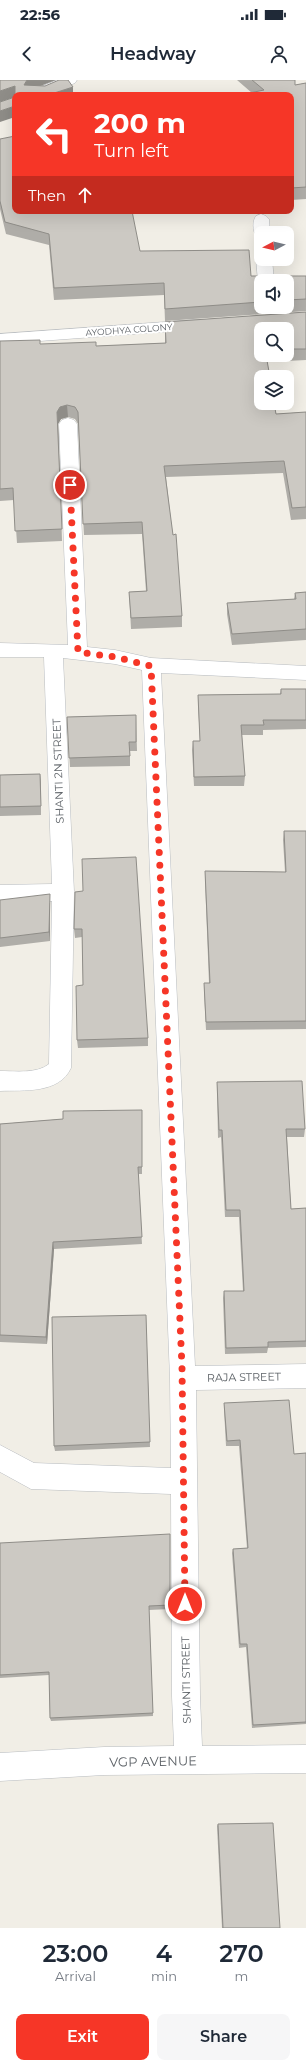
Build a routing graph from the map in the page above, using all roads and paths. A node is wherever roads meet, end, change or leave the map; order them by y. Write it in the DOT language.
graph roads {
  1 [pos="70,80"];
  2 [pos="40,92"];
  3 [pos="211,324"];
  4 [pos="0,339"];
  5 [pos="68,424"];
  6 [pos="0,650"];
  7 [pos="53,650"];
  8 [pos="78,652"];
  9 [pos="151,666"];
  10 [pos="306,673"];
  11 [pos="63,892"];
  12 [pos="0,894"];
  13 [pos="0,1081"];
  14 [pos="306,1376"];
  15 [pos="183,1378"];
  16 [pos="0,1458"];
  17 [pos="184,1482"];
  18 [pos="189,1760"];
  19 [pos="306,1760"];
  20 [pos="0,1767"];
  1 -- 2 [label="street"];
  3 -- 4 [label="street, AYODHYA COLONY"];
  5 -- 8 [label="street"];
  6 -- 7 [label="street"];
  7 -- 8 [label="street"];
  7 -- 11 [label="street, SHANTI 2N STREET"];
  8 -- 9 [label="street"];
  9 -- 10 [label="street"];
  9 -- 15 [label="street, SHANTI STREET"];
  11 -- 12 [label="street"];
  11 -- 13 [label="street, SHANTI 2N STREET"];
  14 -- 15 [label="street, RAJA STREET"];
  15 -- 17 [label="street, SHANTI STREET"];
  16 -- 17 [label="street"];
  17 -- 18 [label="street, SHANTI STREET"];
  18 -- 19 [label="street, VGP AVENUE"];
  18 -- 20 [label="street, VGP AVENUE"];
}
